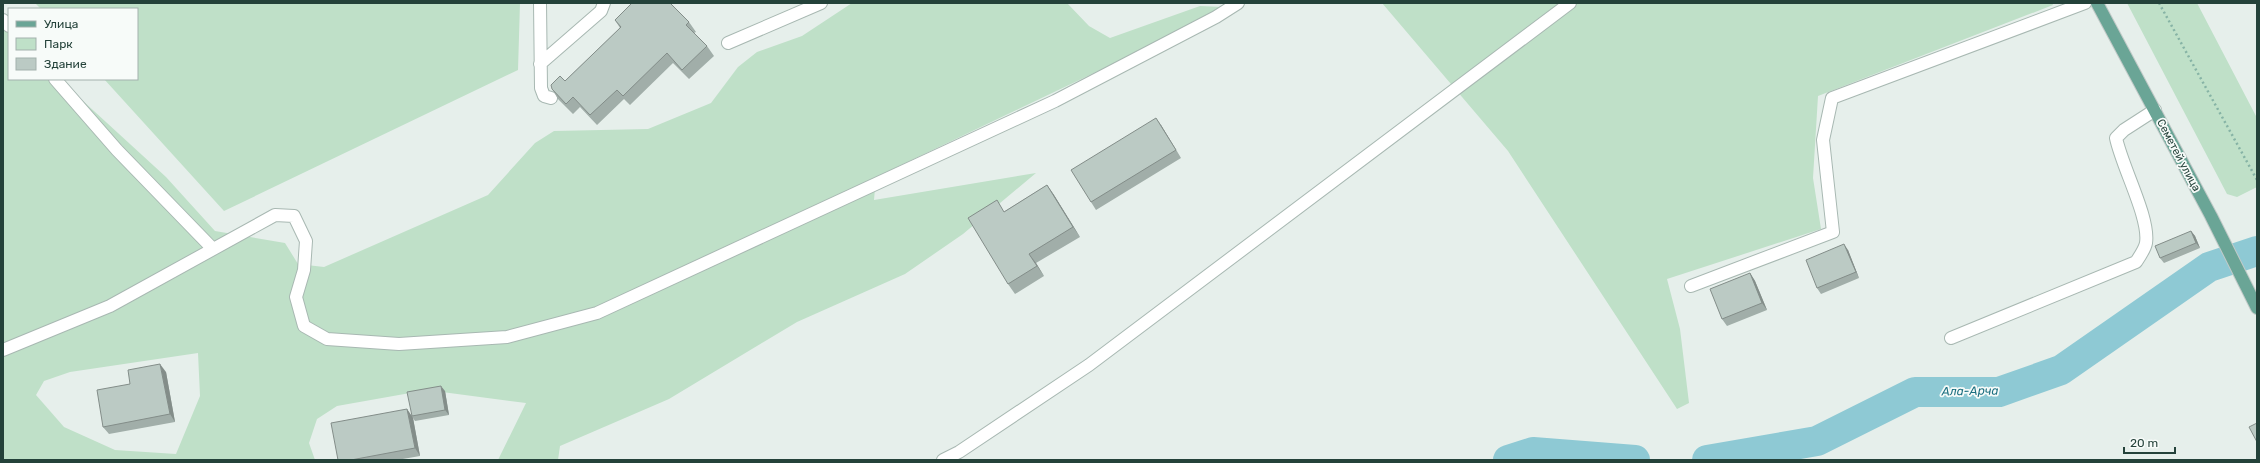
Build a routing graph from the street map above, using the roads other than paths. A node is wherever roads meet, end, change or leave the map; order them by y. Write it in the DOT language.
graph roads {
  1 [pos="540,3"];
  2 [pos="604,3"];
  3 [pos="821,3"];
  4 [pos="1238,3"];
  5 [pos="1570,3"];
  6 [pos="2085,3"];
  7 [pos="2097,3"];
  8 [pos="728,42"];
  9 [pos="540,64"];
  10 [pos="56,80"];
  11 [pos="551,98"];
  12 [pos="2154,110"];
  13 [pos="213,249"];
  14 [pos="1691,286"];
  15 [pos="2257,308"];
  16 [pos="1951,338"];
  17 [pos="3,350"];
  18 [pos="944,460"];
  1 -- 9 [label="street"];
  2 -- 9 [label="street"];
  3 -- 8 [label="street"];
  4 -- 13 [label="street"];
  5 -- 18 [label="street"];
  6 -- 14 [label="street"];
  7 -- 12 [label="main road, Семетей улица"];
  9 -- 11 [label="street"];
  10 -- 13 [label="street"];
  12 -- 15 [label="main road, Семетей улица"];
  12 -- 16 [label="street"];
  13 -- 17 [label="street"];
}
